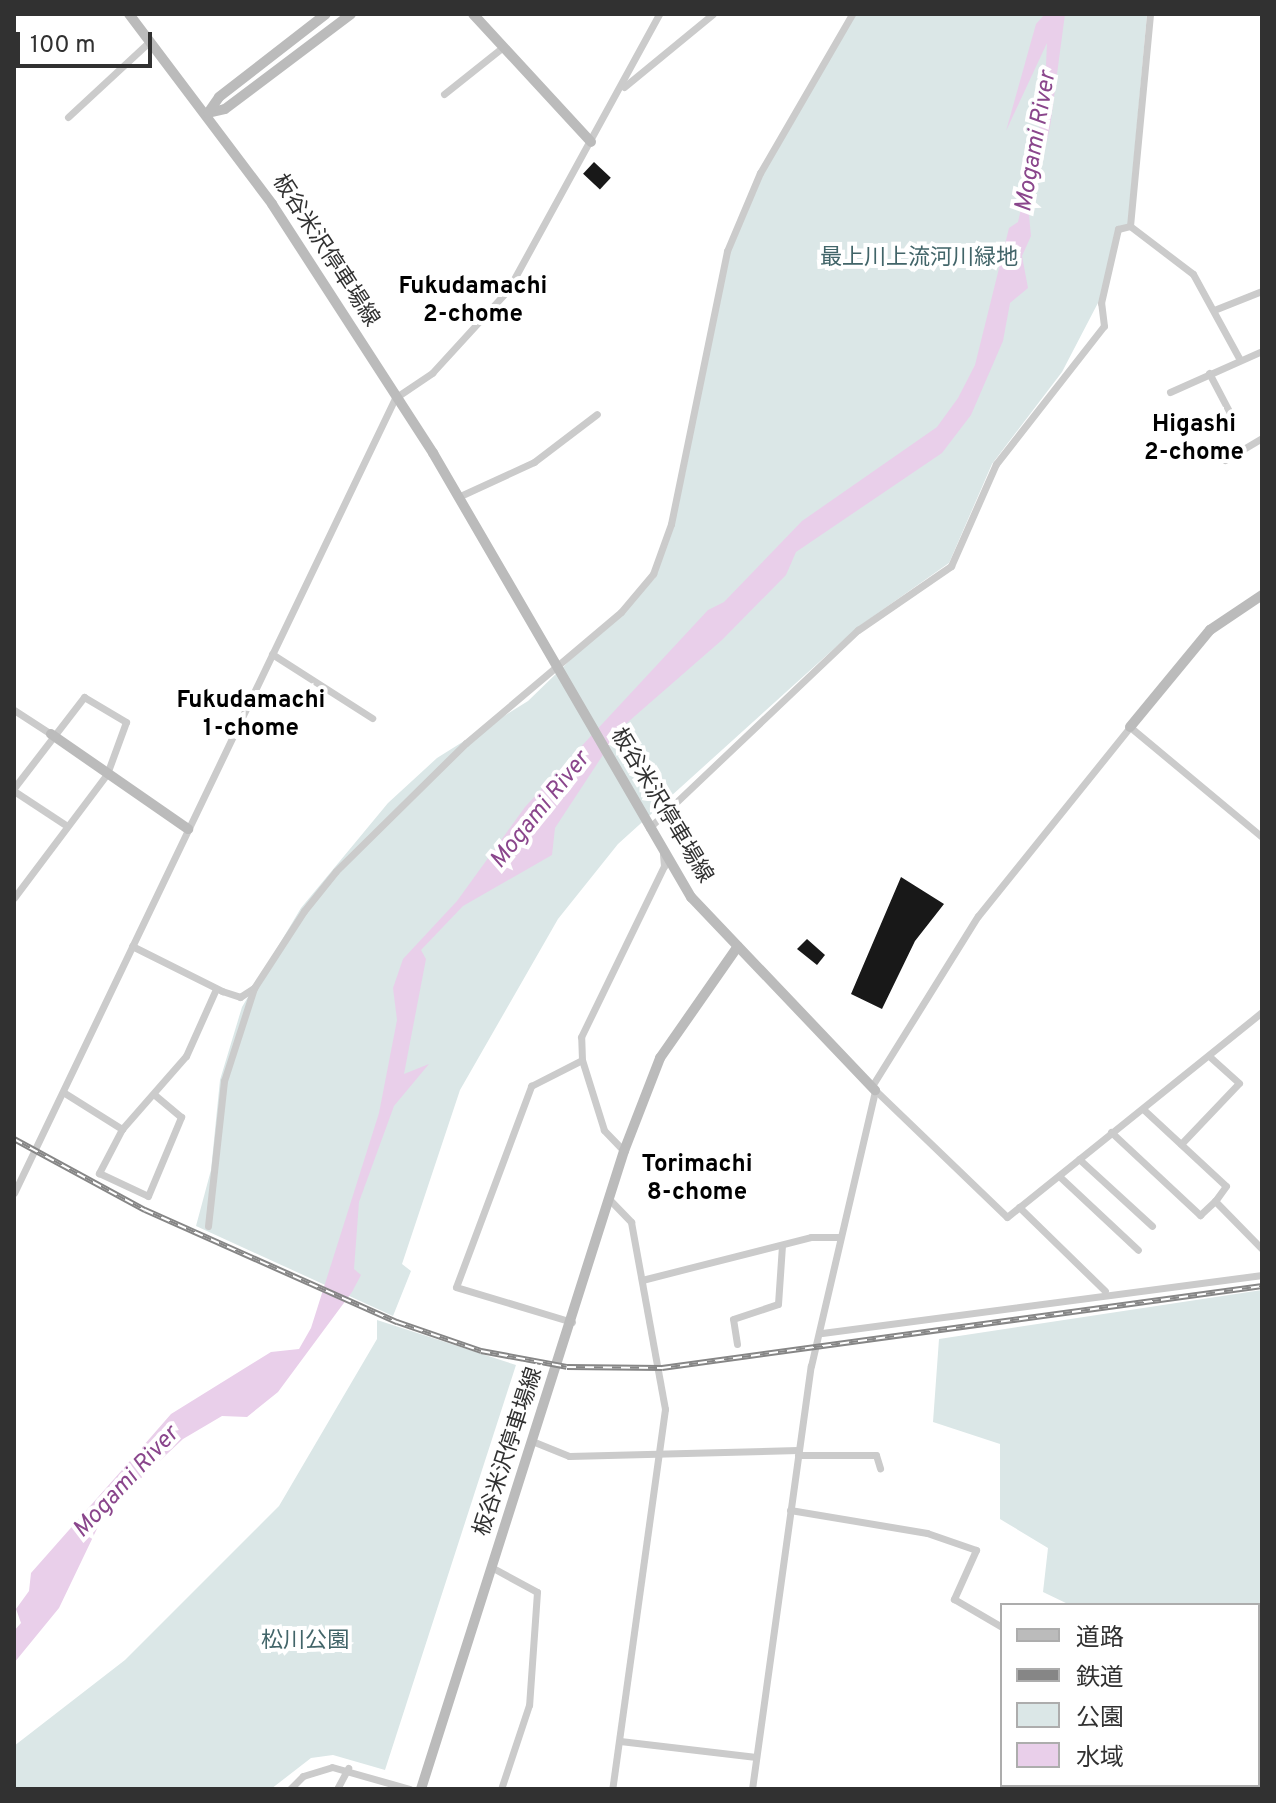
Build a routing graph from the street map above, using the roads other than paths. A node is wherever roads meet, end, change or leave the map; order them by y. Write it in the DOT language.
graph roads {
  1 [pos="129,14"];
  2 [pos="326,14"];
  3 [pos="351,14"];
  4 [pos="473,14"];
  5 [pos="659,14"];
  6 [pos="713,14"];
  7 [pos="852,14"];
  8 [pos="1150,14"];
  9 [pos="150,41"];
  10 [pos="503,47"];
  11 [pos="622,88"];
  12 [pos="444,94"];
  13 [pos="208,113"];
  14 [pos="68,117"];
  15 [pos="591,142"];
  16 [pos="1130,226"];
  17 [pos="1262,291"];
  18 [pos="1214,310"];
  19 [pos="1260,351"];
  20 [pos="1239,358"];
  21 [pos="1262,363"];
  22 [pos="1209,373"];
  23 [pos="1170,392"];
  24 [pos="395,398"];
  25 [pos="1230,413"];
  26 [pos="597,414"];
  27 [pos="1262,438"];
  28 [pos="1225,460"];
  29 [pos="458,497"];
  30 [pos="1262,595"];
  31 [pos="272,654"];
  32 [pos="555,665"];
  33 [pos="14,710"];
  34 [pos="372,718"];
  35 [pos="1130,727"];
  36 [pos="51,734"];
  37 [pos="107,774"];
  38 [pos="14,790"];
  39 [pos="64,824"];
  40 [pos="647,824"];
  41 [pos="188,829"];
  42 [pos="1262,837"];
  43 [pos="663,854"];
  44 [pos="14,898"];
  45 [pos="132,946"];
  46 [pos="738,946"];
  47 [pos="254,988"];
  48 [pos="216,989"];
  49 [pos="1262,1012"];
  50 [pos="1209,1056"];
  51 [pos="582,1060"];
  52 [pos="873,1088"];
  53 [pos="63,1092"];
  54 [pos="154,1094"];
  55 [pos="1143,1109"];
  56 [pos="122,1129"];
  57 [pos="1111,1132"];
  58 [pos="1181,1144"];
  59 [pos="624,1151"];
  60 [pos="1079,1159"];
  61 [pos="1059,1176"];
  62 [pos="14,1193"];
  63 [pos="609,1199"];
  64 [pos="1215,1201"];
  65 [pos="1019,1207"];
  66 [pos="208,1226"];
  67 [pos="1152,1226"];
  68 [pos="839,1237"];
  69 [pos="782,1246"];
  70 [pos="1262,1249"];
  71 [pos="1138,1250"];
  72 [pos="1262,1275"];
  73 [pos="642,1280"];
  74 [pos="1105,1291"];
  75 [pos="572,1322"];
  76 [pos="822,1333"];
  77 [pos="737,1344"];
  78 [pos="532,1441"];
  79 [pos="798,1453"];
  80 [pos="663,1455"];
  81 [pos="880,1468"];
  82 [pos="790,1510"];
  83 [pos="493,1568"];
  84 [pos="1000,1626"];
  85 [pos="620,1741"];
  86 [pos="756,1757"];
  87 [pos="348,1768"];
  88 [pos="290,1789"];
  89 [pos="337,1789"];
  90 [pos="410,1789"];
  91 [pos="421,1789"];
  92 [pos="501,1789"];
  93 [pos="612,1789"];
  94 [pos="752,1789"];
  1 -- 9 [label="main road, 板谷米沢停車場線"];
  2 -- 13 [label="main road"];
  3 -- 13 [label="main road"];
  4 -- 10 [label="main road"];
  5 -- 11 [label="street"];
  6 -- 11 [label="street"];
  7 -- 32 [label="street"];
  8 -- 16 [label="street"];
  9 -- 13 [label="main road, 板谷米沢停車場線"];
  9 -- 14 [label="street"];
  10 -- 12 [label="street"];
  10 -- 15 [label="main road"];
  11 -- 15 [label="street"];
  13 -- 24 [label="main road, 板谷米沢停車場線"];
  15 -- 24 [label="street"];
  16 -- 18 [label="street"];
  16 -- 40 [label="street"];
  17 -- 18 [label="street"];
  18 -- 20 [label="street"];
  19 -- 20 [label="street"];
  19 -- 21 [label="street"];
  20 -- 22 [label="street"];
  22 -- 23 [label="street"];
  22 -- 25 [label="street"];
  24 -- 29 [label="main road, 板谷米沢停車場線"];
  24 -- 31 [label="street"];
  26 -- 29 [label="street"];
  27 -- 28 [label="street"];
  29 -- 32 [label="main road, 板谷米沢停車場線"];
  30 -- 35 [label="main road"];
  31 -- 34 [label="street"];
  31 -- 41 [label="street"];
  32 -- 40 [label="main road, 板谷米沢停車場線"];
  32 -- 47 [label="street"];
  33 -- 36 [label="street"];
  35 -- 42 [label="street"];
  35 -- 52 [label="street"];
  36 -- 37 [label="main road"];
  36 -- 37 [label="street"];
  36 -- 38 [label="street"];
  37 -- 39 [label="street"];
  37 -- 41 [label="main road"];
  38 -- 39 [label="street"];
  39 -- 44 [label="street"];
  40 -- 43 [label="main road, 板谷米沢停車場線"];
  41 -- 45 [label="street"];
  43 -- 46 [label="main road, 板谷米沢停車場線"];
  43 -- 51 [label="street"];
  45 -- 48 [label="street"];
  45 -- 53 [label="street"];
  46 -- 52 [label="main road"];
  46 -- 59 [label="main road, 板谷米沢停車場線"];
  47 -- 48 [label="street"];
  47 -- 66 [label="street"];
  48 -- 54 [label="street"];
  49 -- 50 [label="street"];
  50 -- 55 [label="street"];
  50 -- 58 [label="street"];
  51 -- 59 [label="street"];
  51 -- 75 [label="street"];
  52 -- 65 [label="street"];
  52 -- 68 [label="street"];
  53 -- 56 [label="street"];
  53 -- 62 [label="street"];
  54 -- 56 [label="street"];
  54 -- 56 [label="street"];
  55 -- 57 [label="street"];
  55 -- 58 [label="street"];
  57 -- 60 [label="street"];
  57 -- 64 [label="street"];
  58 -- 64 [label="street"];
  59 -- 63 [label="main road, 板谷米沢停車場線"];
  60 -- 61 [label="street"];
  60 -- 67 [label="street"];
  61 -- 65 [label="street"];
  61 -- 71 [label="street"];
  63 -- 73 [label="street"];
  63 -- 75 [label="main road, 板谷米沢停車場線"];
  64 -- 70 [label="street"];
  65 -- 74 [label="street"];
  68 -- 69 [label="street"];
  68 -- 76 [label="street"];
  69 -- 73 [label="street"];
  69 -- 77 [label="street"];
  72 -- 76 [label="street"];
  73 -- 80 [label="street"];
  75 -- 78 [label="main road, 板谷米沢停車場線"];
  76 -- 79 [label="street"];
  78 -- 80 [label="street"];
  78 -- 83 [label="main road, 板谷米沢停車場線"];
  79 -- 80 [label="street"];
  79 -- 81 [label="street"];
  79 -- 82 [label="street"];
  80 -- 85 [label="street"];
  82 -- 84 [label="street"];
  82 -- 86 [label="street"];
  83 -- 91 [label="main road, 板谷米沢停車場線"];
  83 -- 92 [label="street"];
  85 -- 86 [label="street"];
  85 -- 93 [label="street"];
  86 -- 94 [label="street"];
  87 -- 88 [label="street"];
  87 -- 89 [label="street"];
  87 -- 90 [label="street"];
}
